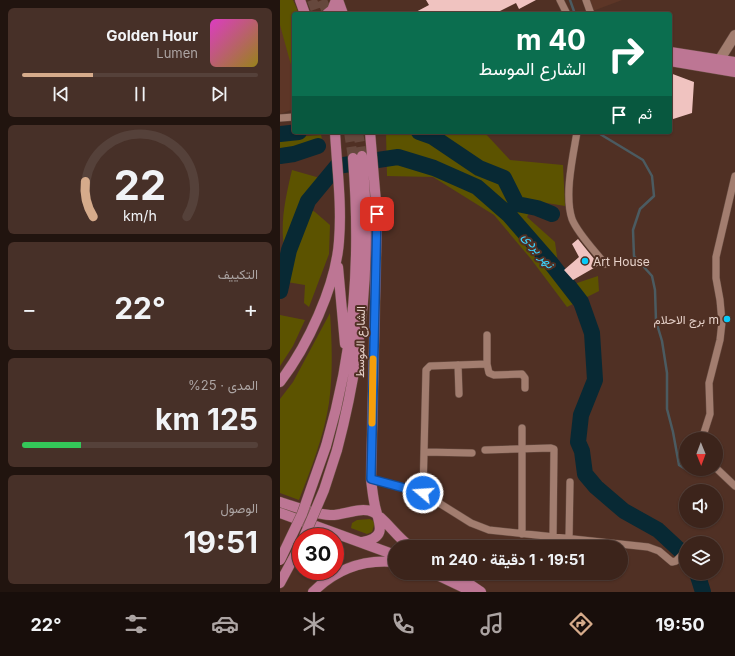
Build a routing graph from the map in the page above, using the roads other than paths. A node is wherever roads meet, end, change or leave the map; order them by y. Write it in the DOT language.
graph roads {
  1 [pos="300,0"];
  2 [pos="337,0"];
  3 [pos="560,0"];
  4 [pos="586,0"];
  5 [pos="306,12"];
  6 [pos="330,12"];
  7 [pos="341,12"];
  8 [pos="566,12"];
  9 [pos="590,12"];
  10 [pos="735,35"];
  11 [pos="672,52"];
  12 [pos="672,61"];
  13 [pos="735,62"];
  14 [pos="720,64"];
  15 [pos="735,72"];
  16 [pos="292,117"];
  17 [pos="280,118"];
  18 [pos="334,134"];
  19 [pos="370,134"];
  20 [pos="577,134"];
  21 [pos="735,176"];
  22 [pos="731,211"];
  23 [pos="337,259"];
  24 [pos="604,264"];
  25 [pos="369,298"];
  26 [pos="487,335"];
  27 [pos="346,357"];
  28 [pos="487,364"];
  29 [pos="458,365"];
  30 [pos="280,382"];
  31 [pos="525,388"];
  32 [pos="459,394"];
  33 [pos="522,428"];
  34 [pos="704,432"];
  35 [pos="522,448"];
  36 [pos="486,450"];
  37 [pos="425,452"];
  38 [pos="472,453"];
  39 [pos="723,475"];
  40 [pos="371,479"];
  41 [pos="570,482"];
  42 [pos="735,486"];
  43 [pos="423,493"];
  44 [pos="280,502"];
  45 [pos="280,513"];
  46 [pos="378,515"];
  47 [pos="308,528"];
  48 [pos="522,534"];
  49 [pos="553,537"];
  50 [pos="569,539"];
  51 [pos="403,540"];
  52 [pos="363,542"];
  53 [pos="388,552"];
  54 [pos="679,558"];
  55 [pos="280,560"];
  56 [pos="292,561"];
  57 [pos="388,562"];
  58 [pos="448,580"];
  59 [pos="464,580"];
  60 [pos="280,583"];
  61 [pos="313,592"];
  62 [pos="473,592"];
  63 [pos="482,592"];
  1 -- 5 [label="main road"];
  2 -- 6 [label="main road"];
  2 -- 7 [label="main road"];
  3 -- 8 [label="street"];
  4 -- 9 [label="street"];
  10 -- 14 [label="street"];
  11 -- 14 [label="main road"];
  12 -- 14 [label="main road"];
  13 -- 14 [label="main road"];
  14 -- 15 [label="main road"];
  16 -- 17 [label="street"];
  18 -- 23 [label="main road"];
  19 -- 25 [label="main road, الشارع الموسط"];
  20 -- 24 [label="street"];
  21 -- 22 [label="street"];
  22 -- 34 [label="street"];
  23 -- 27 [label="main road"];
  23 -- 30 [label="main road"];
  25 -- 27 [label="main road, الشارع الموسط"];
  25 -- 40 [label="main road, الشارع الموسط"];
  25 -- 47 [label="main road, الشارع الموسط, bridge"];
  26 -- 28 [label="street"];
  27 -- 55 [label="main road, الشارع الموسط, bridge"];
  28 -- 29 [label="street"];
  28 -- 31 [label="street"];
  29 -- 32 [label="street"];
  29 -- 37 [label="street"];
  33 -- 35 [label="street"];
  35 -- 36 [label="street"];
  35 -- 48 [label="street"];
  35 -- 49 [label="street"];
  37 -- 38 [label="street"];
  37 -- 43 [label="street"];
  39 -- 42 [label="street"];
  40 -- 43 [label="street"];
  40 -- 46 [label="main road, الشارع الموسط"];
  41 -- 50 [label="street"];
  43 -- 48 [label="street"];
  44 -- 46 [label="main road"];
  45 -- 52 [label="main road"];
  46 -- 51 [label="main road"];
  46 -- 52 [label="main road, الشارع الموسط"];
  48 -- 49 [label="street"];
  49 -- 50 [label="street"];
  50 -- 54 [label="street"];
  52 -- 53 [label="main road"];
  56 -- 60 [label="main road"];
  57 -- 61 [label="main road"];
  58 -- 62 [label="main road"];
  59 -- 63 [label="main road"];
}
